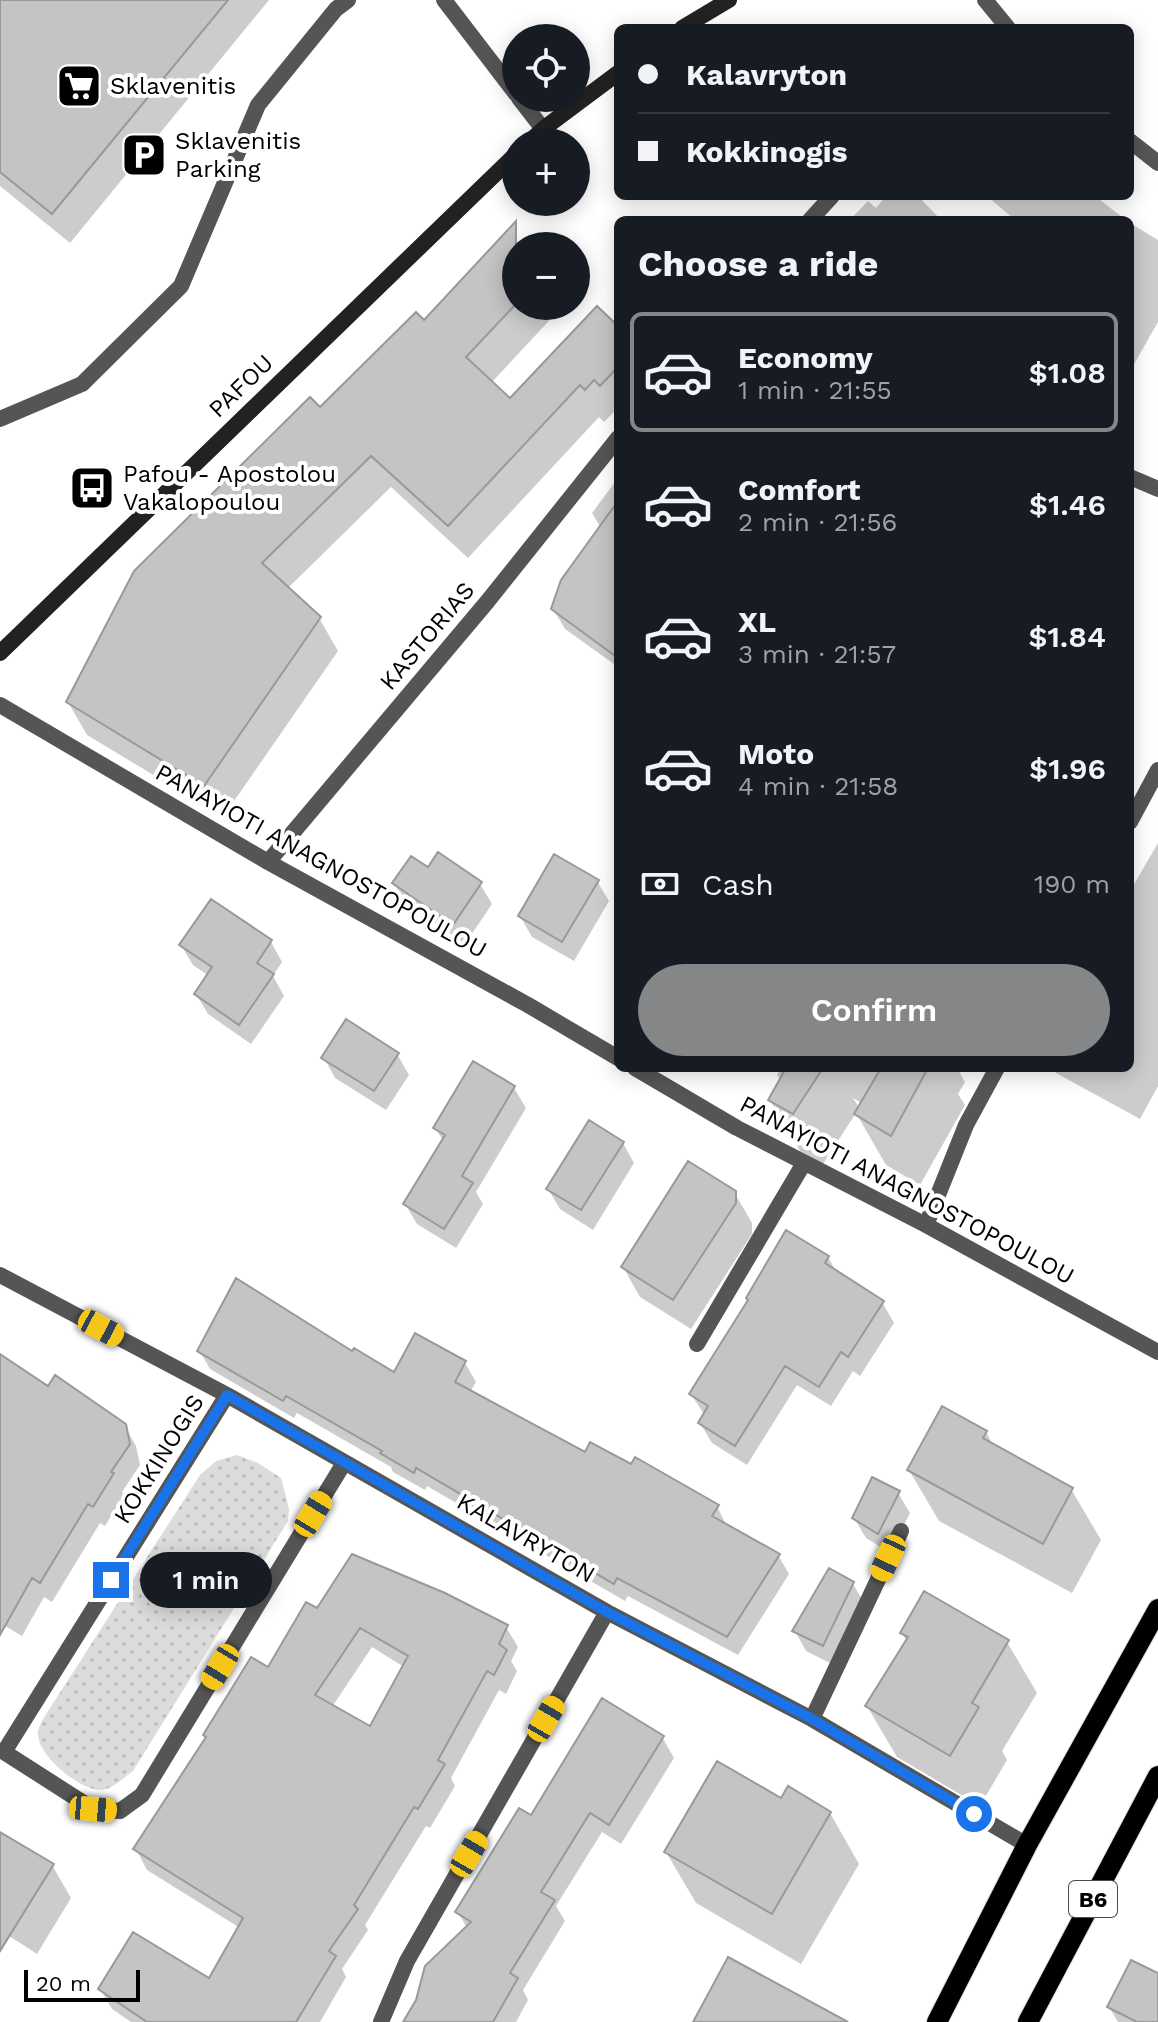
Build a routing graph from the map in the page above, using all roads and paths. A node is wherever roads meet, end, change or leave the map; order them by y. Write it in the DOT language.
graph roads {
  1 [pos="348,0"];
  2 [pos="444,0"];
  3 [pos="729,0"];
  4 [pos="985,0"];
  5 [pos="689,24"];
  6 [pos="998,24"];
  7 [pos="502,75"];
  8 [pos="614,76"];
  9 [pos="530,112"];
  10 [pos="542,128"];
  11 [pos="544,128"];
  12 [pos="1134,144"];
  13 [pos="1158,163"];
  14 [pos="502,168"];
  15 [pos="828,200"];
  16 [pos="814,216"];
  17 [pos="0,419"];
  18 [pos="614,443"];
  19 [pos="1134,479"];
  20 [pos="1158,489"];
  21 [pos="0,653"];
  22 [pos="0,705"];
  23 [pos="1158,770"];
  24 [pos="1134,815"];
  25 [pos="268,862"];
  26 [pos="614,1056"];
  27 [pos="642,1072"];
  28 [pos="995,1072"];
  29 [pos="804,1163"];
  30 [pos="926,1225"];
  31 [pos="0,1275"];
  32 [pos="697,1344"];
  33 [pos="1158,1352"];
  34 [pos="227,1395"];
  35 [pos="344,1463"];
  36 [pos="901,1531"];
  37 [pos="1158,1609"];
  38 [pos="607,1612"];
  39 [pos="812,1719"];
  40 [pos="1158,1776"];
  41 [pos="1027,1845"];
  42 [pos="381,2022"];
  43 [pos="937,2022"];
  44 [pos="1028,2022"];
  1 -- 17 [label="street"];
  2 -- 7 [label="street"];
  3 -- 5 [label="main road"];
  4 -- 6 [label="street"];
  8 -- 11 [label="main road"];
  9 -- 10 [label="street"];
  12 -- 13 [label="street"];
  14 -- 21 [label="main road, PAFOU"];
  15 -- 16 [label="street"];
  18 -- 25 [label="street, KASTORIAS"];
  19 -- 20 [label="street"];
  22 -- 25 [label="street, PANAYIOTI ANAGNOSTOPOULOU"];
  23 -- 24 [label="street"];
  25 -- 26 [label="street, PANAYIOTI ANAGNOSTOPOULOU"];
  27 -- 29 [label="street, PANAYIOTI ANAGNOSTOPOULOU"];
  28 -- 30 [label="street"];
  29 -- 30 [label="street, PANAYIOTI ANAGNOSTOPOULOU"];
  29 -- 32 [label="street"];
  30 -- 33 [label="street, PANAYIOTI ANAGNOSTOPOULOU"];
  31 -- 34 [label="street, KALAVRYTON"];
  34 -- 35 [label="street, KALAVRYTON"];
  34 -- 35 [label="street, KOKKINOGIS"];
  35 -- 38 [label="street, KALAVRYTON"];
  36 -- 39 [label="street"];
  37 -- 41 [label="main road"];
  38 -- 39 [label="street, KALAVRYTON"];
  38 -- 42 [label="street"];
  39 -- 41 [label="street, KALAVRYTON"];
  40 -- 44 [label="main road, B6"];
  41 -- 43 [label="main road"];
}
